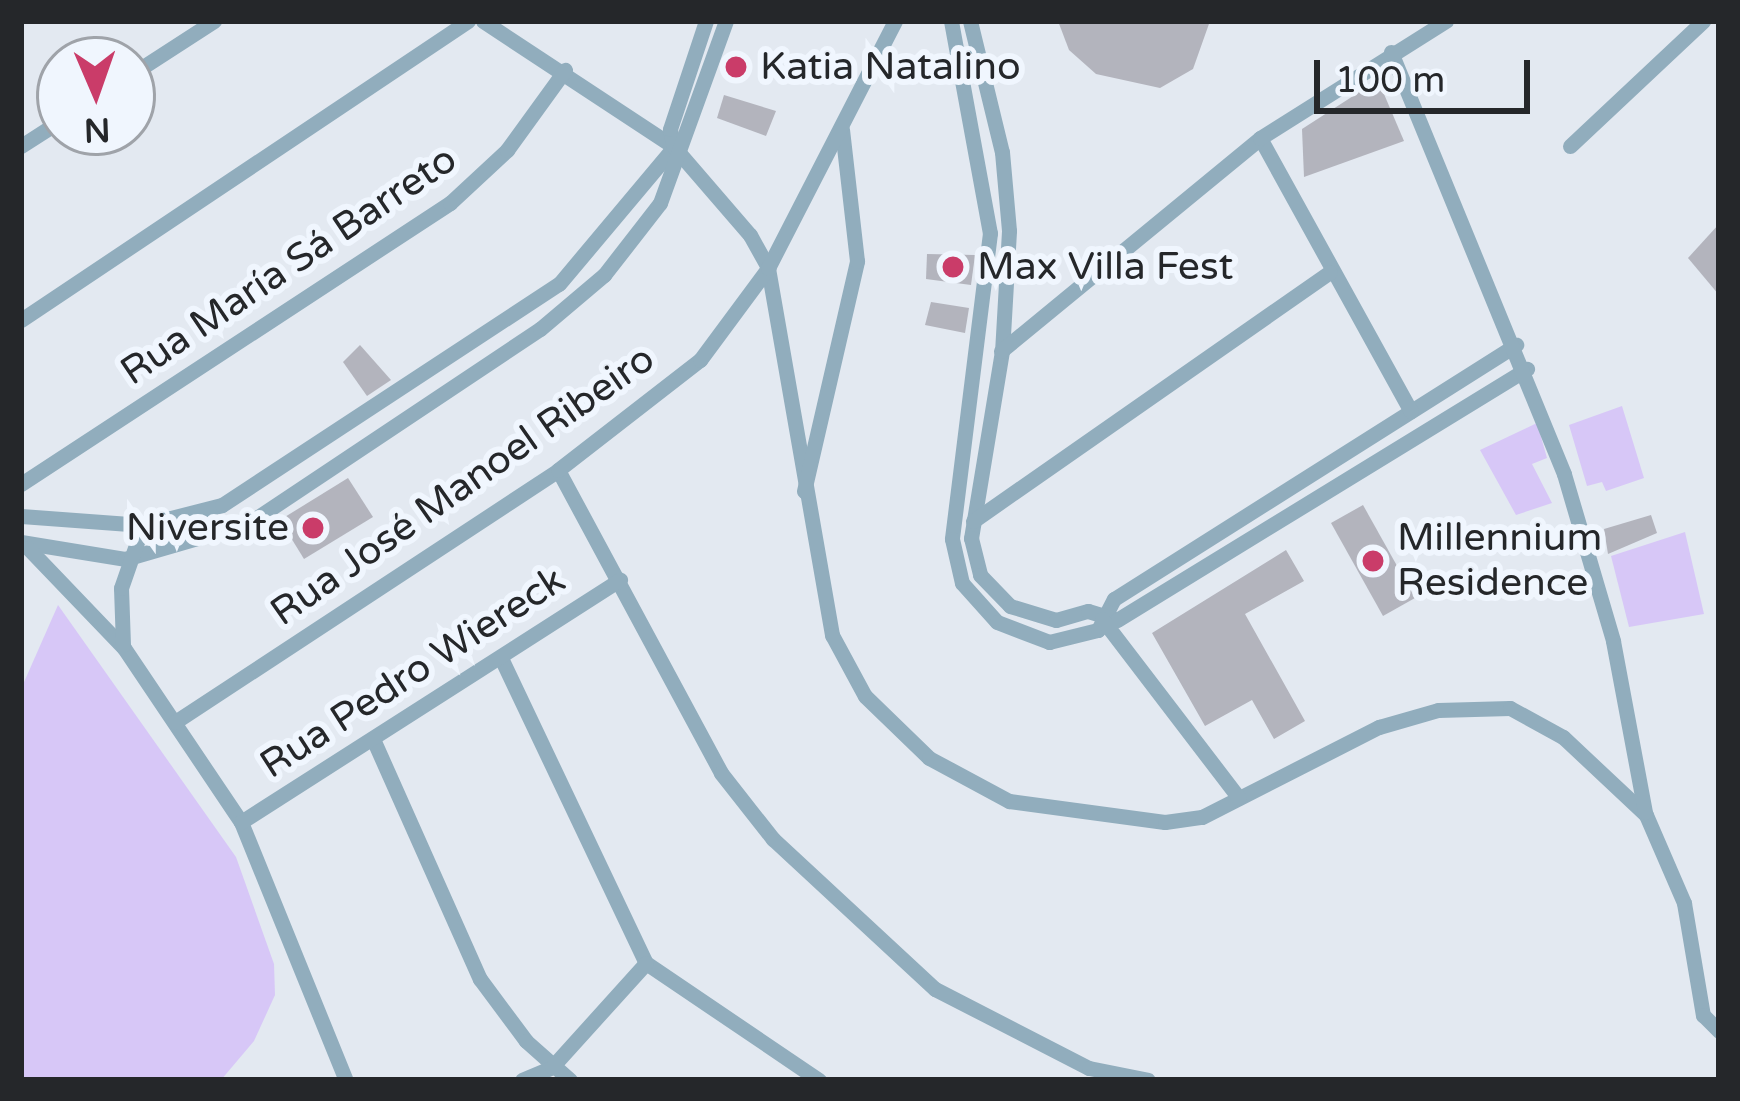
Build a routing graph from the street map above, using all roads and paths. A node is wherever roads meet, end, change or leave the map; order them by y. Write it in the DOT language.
graph roads {
  1 [pos="214,21"];
  2 [pos="468,21"];
  3 [pos="483,21"];
  4 [pos="706,21"];
  5 [pos="726,21"];
  6 [pos="896,21"];
  7 [pos="951,21"];
  8 [pos="970,21"];
  9 [pos="1446,21"];
  10 [pos="1703,21"];
  11 [pos="697,47"];
  12 [pos="1391,52"];
  13 [pos="714,53"];
  14 [pos="156,58"];
  15 [pos="565,70"];
  16 [pos="985,78"];
  17 [pos="967,84"];
  18 [pos="842,130"];
  19 [pos="1259,138"];
  20 [pos="1570,146"];
  21 [pos="674,147"];
  22 [pos="1007,195"];
  23 [pos="988,197"];
  24 [pos="768,268"];
  25 [pos="1330,272"];
  26 [pos="524,308"];
  27 [pos="21,320"];
  28 [pos="540,329"];
  29 [pos="1516,345"];
  30 [pos="979,349"];
  31 [pos="1002,351"];
  32 [pos="1527,369"];
  33 [pos="406,387"];
  34 [pos="420,409"];
  35 [pos="1411,411"];
  36 [pos="558,470"];
  37 [pos="278,472"];
  38 [pos="21,484"];
  39 [pos="291,495"];
  40 [pos="802,498"];
  41 [pos="21,516"];
  42 [pos="973,521"];
  43 [pos="142,525"];
  44 [pos="21,542"];
  45 [pos="130,558"];
  46 [pos="620,580"];
  47 [pos="1102,619"];
  48 [pos="124,648"];
  49 [pos="500,658"];
  50 [pos="175,722"];
  51 [pos="373,739"];
  52 [pos="1239,798"];
  53 [pos="1646,815"];
  54 [pos="241,822"];
  55 [pos="646,964"];
  56 [pos="1719,1031"];
  57 [pos="552,1066"];
  58 [pos="346,1080"];
  59 [pos="522,1080"];
  60 [pos="570,1080"];
  61 [pos="819,1080"];
  62 [pos="1148,1080"];
  1 -- 14 [label="street"];
  2 -- 27 [label="street"];
  3 -- 15 [label="street"];
  4 -- 11 [label="street"];
  5 -- 13 [label="street"];
  6 -- 18 [label="street, Rua José Manoel Ribeiro"];
  7 -- 17 [label="street"];
  8 -- 16 [label="street"];
  9 -- 12 [label="street"];
  10 -- 20 [label="street"];
  11 -- 13 [label="street"];
  11 -- 21 [label="street"];
  12 -- 19 [label="street"];
  12 -- 29 [label="street"];
  13 -- 21 [label="street"];
  15 -- 21 [label="street"];
  15 -- 38 [label="street, Rua María Sá Barreto"];
  16 -- 17 [label="street"];
  16 -- 22 [label="street"];
  17 -- 23 [label="street"];
  18 -- 24 [label="street, Rua José Manoel Ribeiro"];
  18 -- 40 [label="street"];
  19 -- 25 [label="street"];
  19 -- 31 [label="street"];
  21 -- 24 [label="street"];
  21 -- 26 [label="street"];
  21 -- 28 [label="street"];
  22 -- 23 [label="street"];
  22 -- 31 [label="street"];
  23 -- 30 [label="street"];
  24 -- 36 [label="street, Rua José Manoel Ribeiro"];
  24 -- 40 [label="street"];
  25 -- 35 [label="street"];
  25 -- 42 [label="street"];
  26 -- 28 [label="street"];
  26 -- 33 [label="street"];
  28 -- 34 [label="street"];
  29 -- 32 [label="street"];
  29 -- 35 [label="street"];
  30 -- 31 [label="street"];
  30 -- 47 [label="street"];
  31 -- 42 [label="street"];
  32 -- 47 [label="street"];
  32 -- 53 [label="street"];
  33 -- 34 [label="street"];
  33 -- 37 [label="street"];
  34 -- 39 [label="street"];
  35 -- 47 [label="street"];
  36 -- 46 [label="street"];
  36 -- 50 [label="street, Rua José Manoel Ribeiro"];
  37 -- 39 [label="street"];
  37 -- 43 [label="street"];
  39 -- 45 [label="street"];
  40 -- 52 [label="street"];
  41 -- 43 [label="street"];
  42 -- 47 [label="street"];
  43 -- 45 [label="street"];
  44 -- 45 [label="street"];
  44 -- 48 [label="street"];
  45 -- 48 [label="street"];
  46 -- 49 [label="street, Rua Pedro Wiereck"];
  46 -- 62 [label="street"];
  47 -- 52 [label="street"];
  48 -- 50 [label="street"];
  49 -- 51 [label="street, Rua Pedro Wiereck"];
  49 -- 55 [label="street"];
  50 -- 54 [label="street"];
  51 -- 54 [label="street, Rua Pedro Wiereck"];
  51 -- 57 [label="street"];
  52 -- 53 [label="street"];
  53 -- 56 [label="street"];
  54 -- 58 [label="street"];
  55 -- 57 [label="street"];
  55 -- 61 [label="street"];
  57 -- 59 [label="street"];
  57 -- 60 [label="street"];
}
